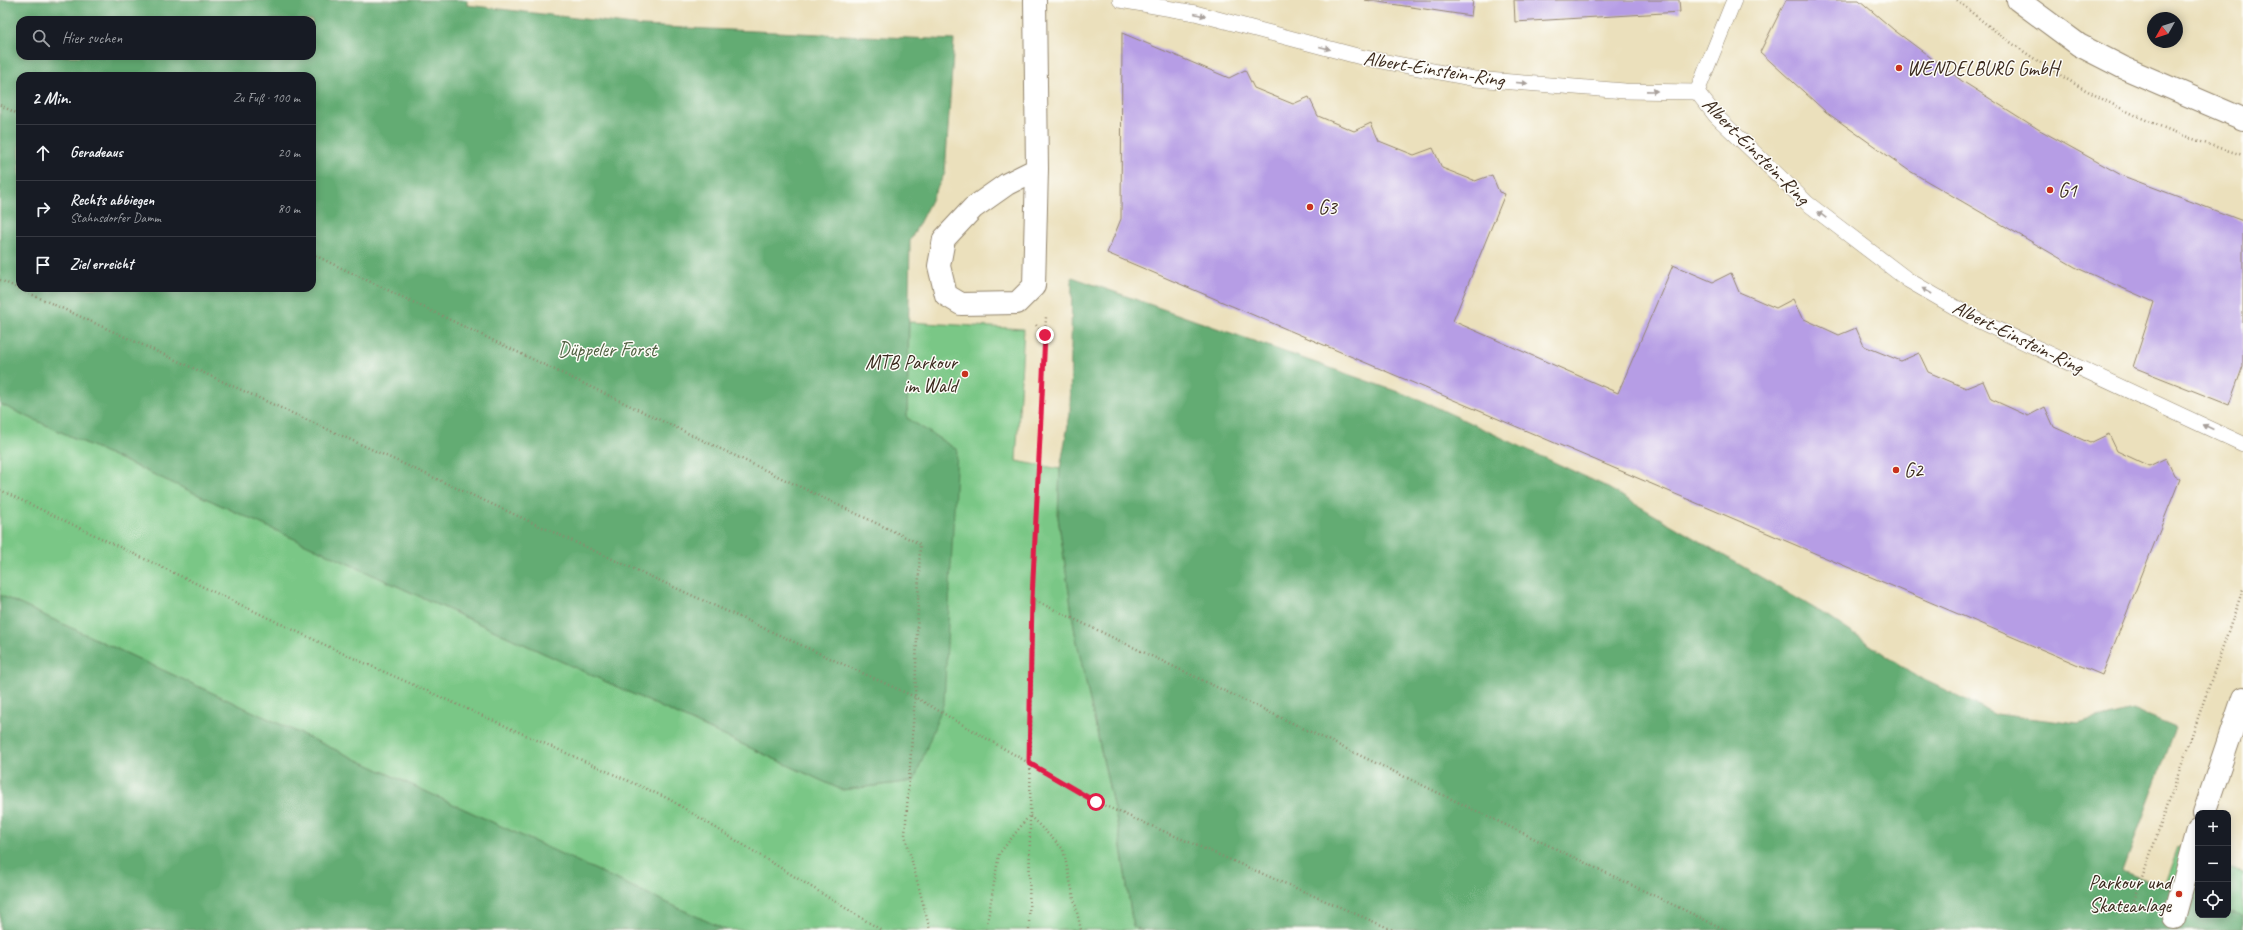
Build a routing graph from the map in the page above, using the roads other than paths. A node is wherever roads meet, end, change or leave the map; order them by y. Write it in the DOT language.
graph roads {
  1 [pos="1035,0"];
  2 [pos="1120,0"];
  3 [pos="1734,0"];
  4 [pos="2018,0"];
  5 [pos="1697,92"];
  6 [pos="2243,119"];
  7 [pos="1037,169"];
  8 [pos="2243,444"];
  9 [pos="2243,698"];
  10 [pos="2205,810"];
  11 [pos="2195,841"];
  12 [pos="2174,918"];
  1 -- 7 [label="street"];
  2 -- 5 [label="lane, Albert-Einstein-Ring, one-way"];
  3 -- 5 [label="lane"];
  4 -- 6 [label="street"];
  8 -- 5 [label="lane, Albert-Einstein-Ring, one-way"];
  7 -- 7 [label="street"];
  9 -- 10 [label="street"];
  11 -- 12 [label="street"];
}
